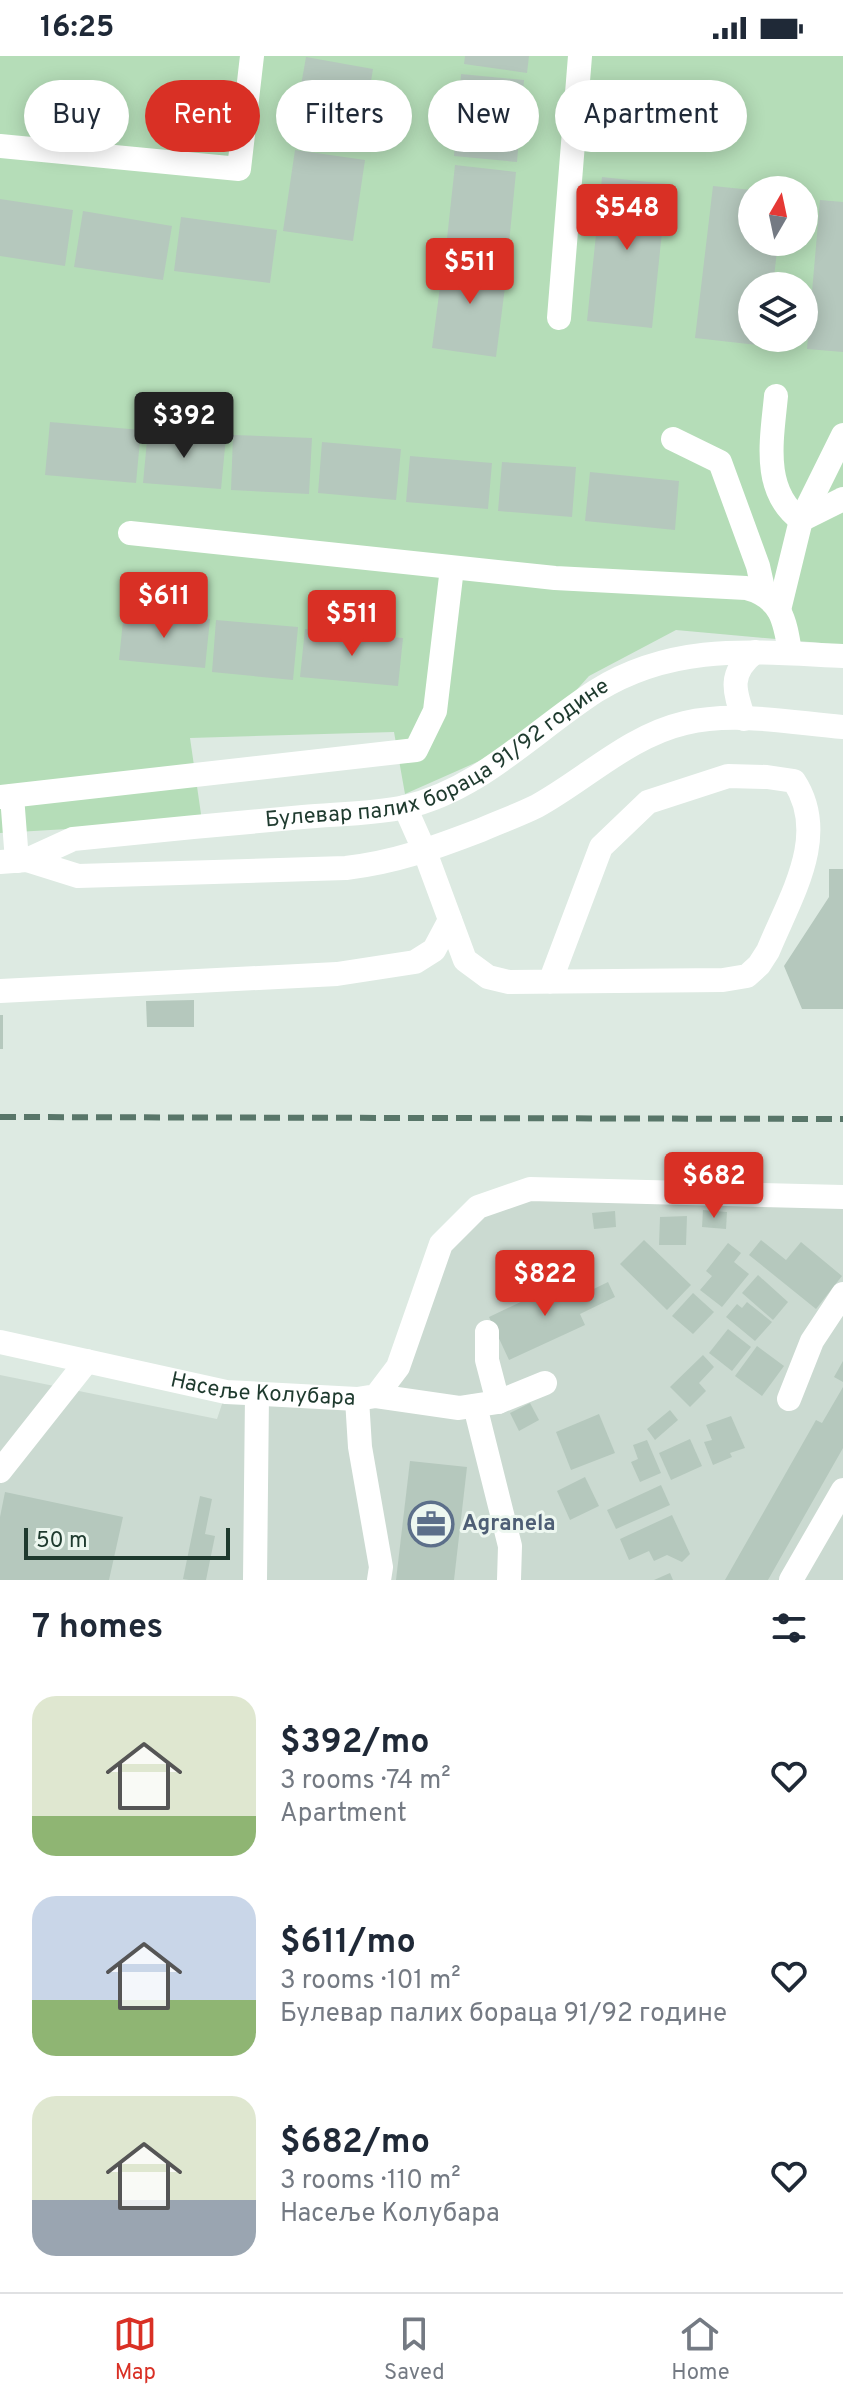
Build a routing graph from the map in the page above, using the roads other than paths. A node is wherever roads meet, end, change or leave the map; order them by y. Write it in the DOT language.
graph roads {
  1 [pos="252,56"];
  2 [pos="580,56"];
  3 [pos="0,146"];
  4 [pos="559,318"];
  5 [pos="776,396"];
  6 [pos="843,435"];
  7 [pos="673,439"];
  8 [pos="843,499"];
  9 [pos="801,520"];
  10 [pos="130,533"];
  11 [pos="452,568"];
  12 [pos="772,601"];
  13 [pos="755,652"];
  14 [pos="790,652"];
  15 [pos="843,656"];
  16 [pos="744,719"];
  17 [pos="843,727"];
  18 [pos="6,796"];
  19 [pos="405,807"];
  20 [pos="425,852"];
  21 [pos="15,861"];
  22 [pos="450,920"];
  23 [pos="550,982"];
  24 [pos="0,991"];
  25 [pos="843,1197"];
  26 [pos="843,1294"];
  27 [pos="487,1332"];
  28 [pos="0,1342"];
  29 [pos="87,1361"];
  30 [pos="545,1383"];
  31 [pos="257,1395"];
  32 [pos="366,1398"];
  33 [pos="789,1399"];
  34 [pos="486,1404"];
  35 [pos="0,1471"];
  36 [pos="843,1490"];
  37 [pos="255,1580"];
  38 [pos="379,1580"];
  39 [pos="509,1580"];
  40 [pos="791,1580"];
  1 -- 3 [label="street"];
  2 -- 4 [label="street"];
  5 -- 9 [label="street"];
  6 -- 9 [label="street"];
  7 -- 12 [label="street"];
  8 -- 9 [label="street"];
  9 -- 12 [label="street"];
  10 -- 11 [label="street"];
  11 -- 12 [label="street"];
  11 -- 18 [label="street"];
  12 -- 14 [label="street"];
  13 -- 14 [label="street, Булевар палих бораца 91/92 године"];
  13 -- 16 [label="street"];
  13 -- 19 [label="street, Булевар палих бораца 91/92 године"];
  14 -- 15 [label="street, Булевар палих бораца 91/92 године"];
  16 -- 17 [label="street"];
  16 -- 20 [label="street"];
  18 -- 21 [label="street"];
  19 -- 20 [label="street"];
  19 -- 21 [label="street, Булевар палих бораца 91/92 године"];
  20 -- 21 [label="street"];
  20 -- 22 [label="street"];
  22 -- 23 [label="street"];
  22 -- 24 [label="street"];
  23 -- 23 [label="street"];
  25 -- 32 [label="street, Насеље Колубара"];
  26 -- 33 [label="street"];
  27 -- 34 [label="street"];
  28 -- 29 [label="street, Насеље Колубара"];
  29 -- 31 [label="street, Насеље Колубара"];
  29 -- 35 [label="street"];
  30 -- 34 [label="street"];
  31 -- 32 [label="street, Насеље Колубара"];
  31 -- 37 [label="street"];
  32 -- 34 [label="street"];
  32 -- 38 [label="street"];
  34 -- 39 [label="street"];
  36 -- 40 [label="street"];
}
